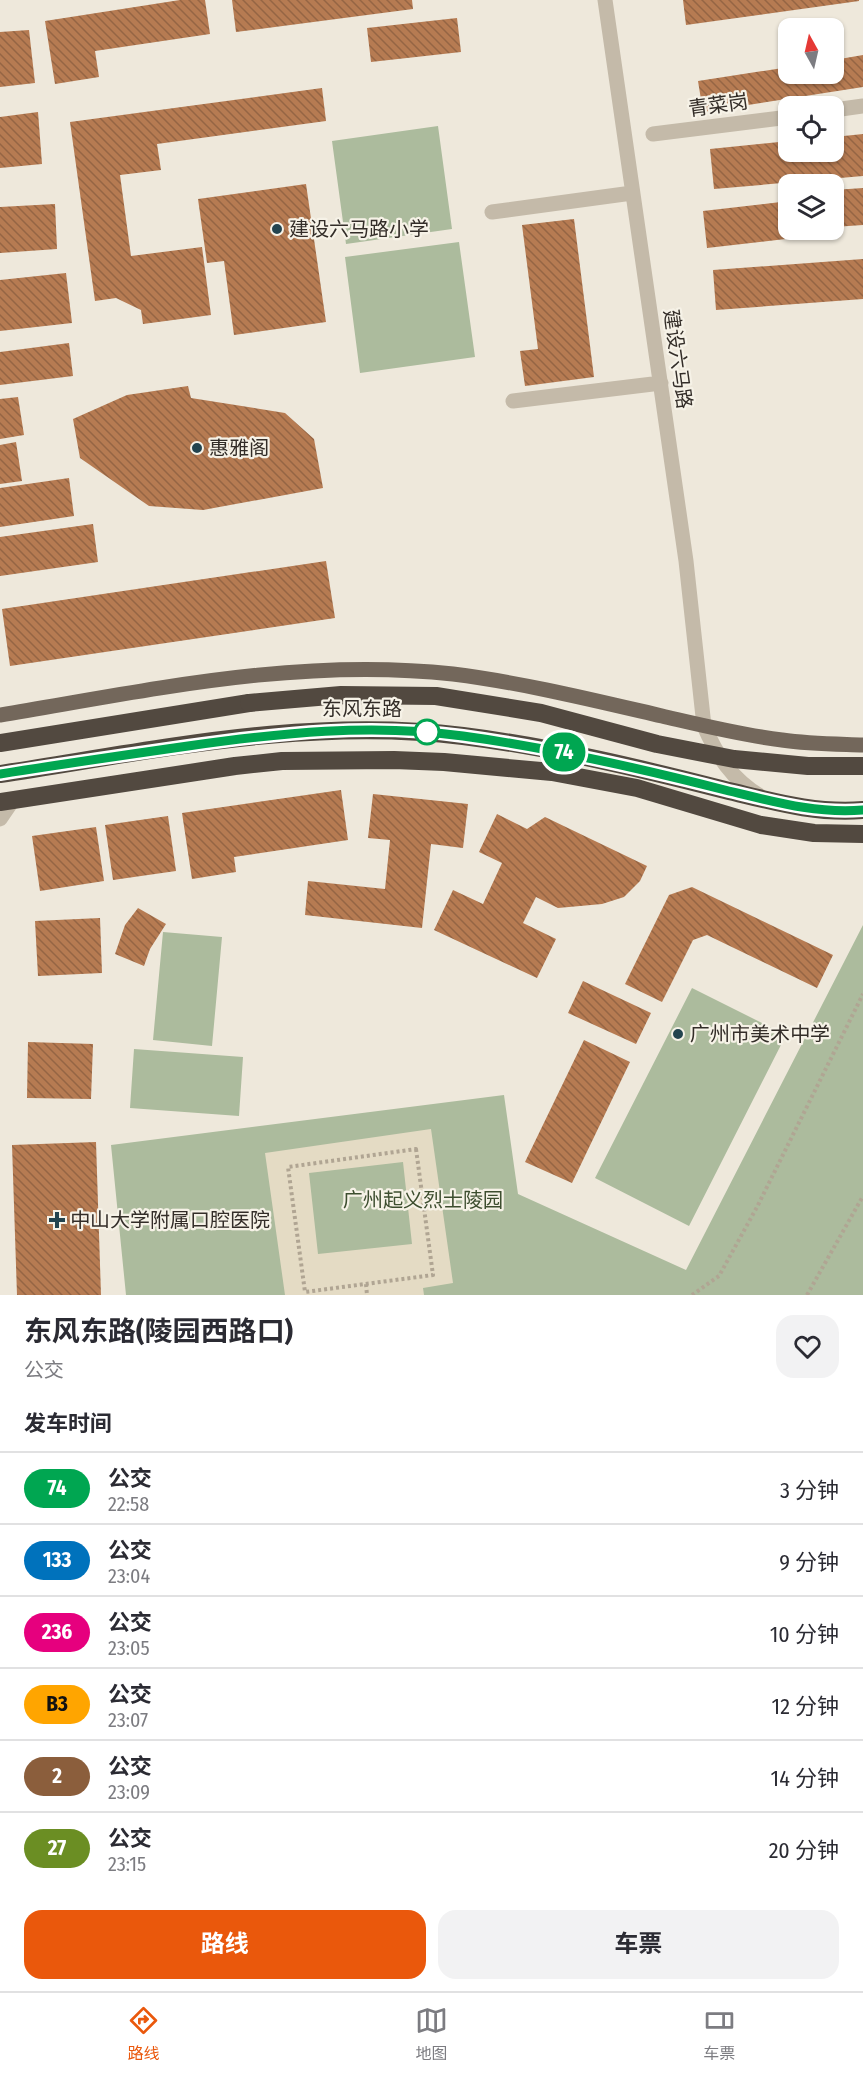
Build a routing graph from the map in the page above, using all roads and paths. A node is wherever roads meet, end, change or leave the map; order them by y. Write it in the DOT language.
graph roads {
  1 [pos="605,0"];
  2 [pos="863,106"];
  3 [pos="844,109"];
  4 [pos="778,118"];
  5 [pos="653,134"];
  6 [pos="632,194"];
  7 [pos="492,212"];
  8 [pos="661,383"];
  9 [pos="513,401"];
  10 [pos="0,715"];
  11 [pos="704,726"];
  12 [pos="0,743"];
  13 [pos="863,745"];
  14 [pos="863,766"];
  15 [pos="0,774"];
  16 [pos="6,801"];
  17 [pos="771,802"];
  18 [pos="863,810"];
  19 [pos="0,819"];
  20 [pos="863,834"];
  21 [pos="863,994"];
  22 [pos="863,1196"];
  23 [pos="366,1284"];
  24 [pos="367,1295"];
  25 [pos="692,1295"];
  26 [pos="807,1295"];
  1 -- 6 [label="street, 建设六马路"];
  2 -- 3 [label="street"];
  4 -- 5 [label="street, 青菜岗"];
  6 -- 7 [label="street"];
  6 -- 8 [label="street, 建设六马路"];
  8 -- 9 [label="street"];
  8 -- 11 [label="street, 建设六马路"];
  10 -- 11 [label="main road, 东风东路"];
  11 -- 13 [label="main road, 东风东路"];
  11 -- 17 [label="street, 建设六马路"];
  12 -- 14 [label="highway, bridge"];
  15 -- 17 [label="highway, 东风东路"];
  16 -- 19 [label="street"];
  16 -- 20 [label="highway"];
  17 -- 18 [label="highway, 东风东路"];
  21 -- 25 [label="path"];
  22 -- 26 [label="path"];
  23 -- 23 [label="path"];
  23 -- 24 [label="path"];
}
